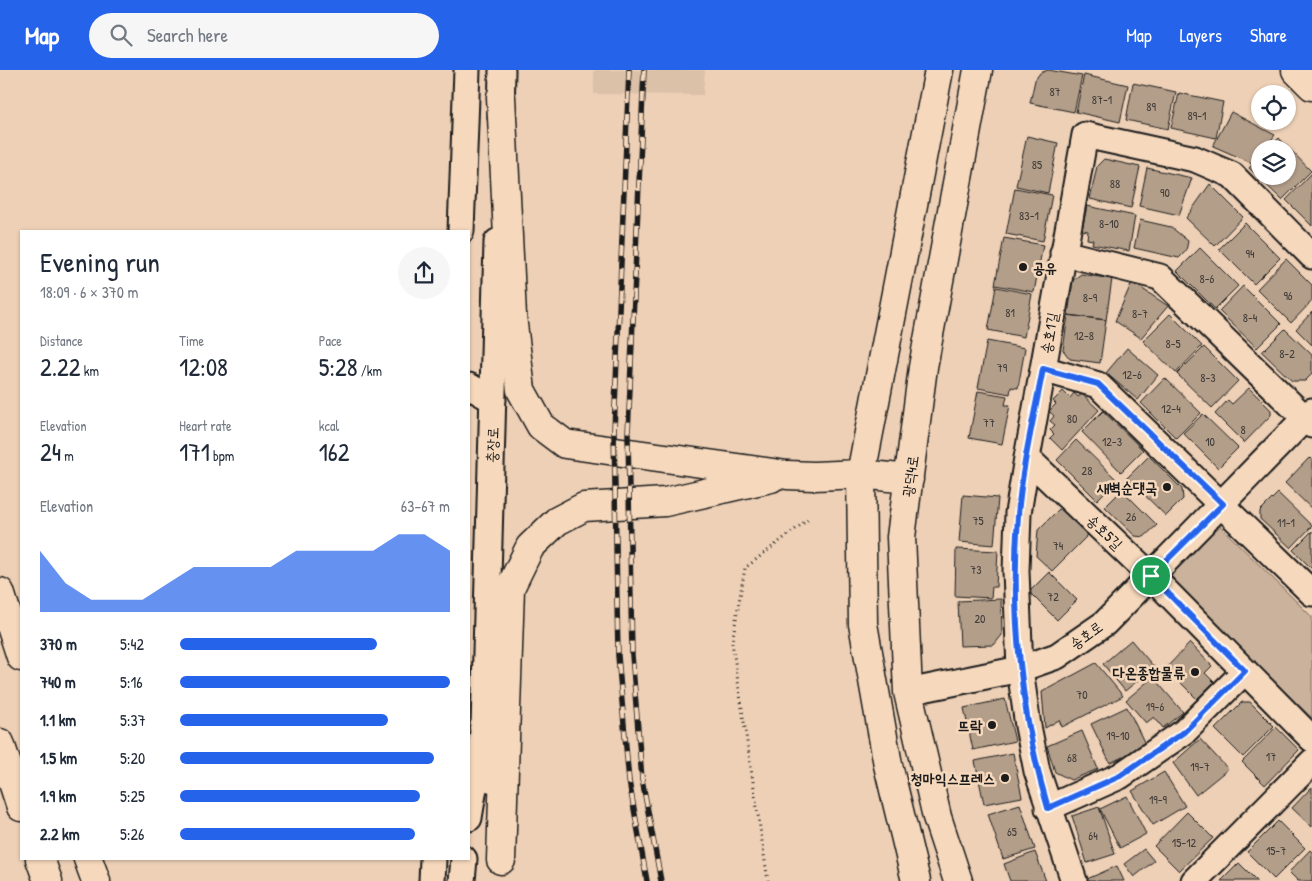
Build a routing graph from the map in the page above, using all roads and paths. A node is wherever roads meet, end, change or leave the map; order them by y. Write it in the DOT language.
graph roads {
  1 [pos="468,70"];
  2 [pos="502,70"];
  3 [pos="939,70"];
  4 [pos="978,70"];
  5 [pos="1296,70"];
  6 [pos="1312,86"];
  7 [pos="501,97"];
  8 [pos="461,230"];
  9 [pos="1063,253"];
  10 [pos="1312,256"];
  11 [pos="1043,369"];
  12 [pos="470,387"];
  13 [pos="493,400"];
  14 [pos="1310,418"];
  15 [pos="1027,458"];
  16 [pos="861,474"];
  17 [pos="787,475"];
  18 [pos="910,478"];
  19 [pos="1223,504"];
  20 [pos="810,518"];
  21 [pos="1151,576"];
  22 [pos="0,592"];
  23 [pos="1312,593"];
  24 [pos="20,654"];
  25 [pos="1020,669"];
  26 [pos="1245,671"];
  27 [pos="908,692"];
  28 [pos="484,727"];
  29 [pos="1312,739"];
  30 [pos="0,743"];
  31 [pos="1312,762"];
  32 [pos="20,804"];
  33 [pos="1048,808"];
  34 [pos="470,812"];
  35 [pos="40,860"];
  36 [pos="88,860"];
  37 [pos="433,860"];
  38 [pos="464,860"];
  39 [pos="503,870"];
  40 [pos="48,881"];
  41 [pos="96,881"];
  42 [pos="432,881"];
  43 [pos="462,881"];
  44 [pos="768,881"];
  45 [pos="916,881"];
  46 [pos="958,881"];
  47 [pos="1074,881"];
  48 [pos="1194,881"];
  1 -- 8 [label="street"];
  2 -- 7 [label="street, 충장로"];
  3 -- 16 [label="main road"];
  4 -- 18 [label="main road, 광덕4로"];
  5 -- 6 [label="main road"];
  7 -- 13 [label="street, 충장로"];
  7 -- 17 [label="main road"];
  9 -- 10 [label="street, 송호1길"];
  9 -- 11 [label="street, 송호1길"];
  9 -- 14 [label="street, 송호로"];
  11 -- 15 [label="street, 송호1길"];
  11 -- 19 [label="street"];
  12 -- 13 [label="street"];
  13 -- 28 [label="street, 충장로"];
  14 -- 19 [label="street, 송호로"];
  15 -- 21 [label="street, 송호5길"];
  15 -- 25 [label="street, 송호1길"];
  16 -- 17 [label="main road"];
  16 -- 18 [label="main road"];
  16 -- 45 [label="main road"];
  17 -- 39 [label="main road"];
  18 -- 27 [label="main road, 광덕4로"];
  19 -- 21 [label="street, 송호로"];
  19 -- 23 [label="street"];
  20 -- 44 [label="path"];
  21 -- 25 [label="street, 송호로"];
  21 -- 26 [label="street, 송호5길"];
  22 -- 24 [label="main road"];
  25 -- 27 [label="street, 송호로"];
  25 -- 33 [label="street, 송호1길"];
  26 -- 29 [label="street, 송호5길"];
  26 -- 33 [label="street"];
  27 -- 46 [label="main road, 광덕4로"];
  28 -- 34 [label="street, 충장로"];
  28 -- 39 [label="main road"];
  30 -- 32 [label="main road"];
  31 -- 48 [label="street"];
  33 -- 47 [label="street, 송호1길"];
  35 -- 40 [label="main road"];
  36 -- 41 [label="main road"];
  37 -- 42 [label="street"];
  38 -- 43 [label="street"];
}
